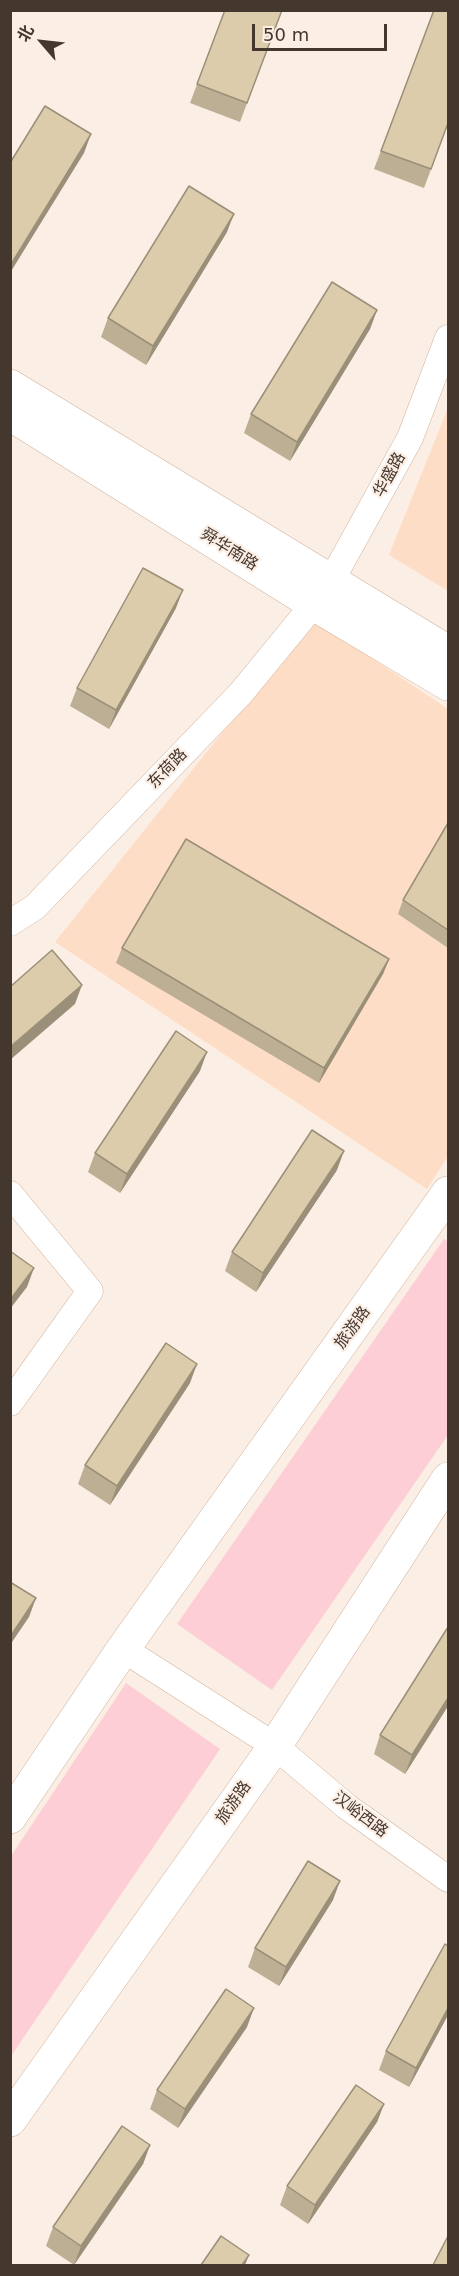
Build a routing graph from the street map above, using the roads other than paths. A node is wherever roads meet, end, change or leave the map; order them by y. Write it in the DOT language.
graph roads {
  1 [pos="448,338"];
  2 [pos="10,386"];
  3 [pos="10,414"];
  4 [pos="323,593"];
  5 [pos="448,652"];
  6 [pos="448,684"];
  7 [pos="10,923"];
  8 [pos="10,1194"];
  9 [pos="446,1201"];
  10 [pos="10,1403"];
  11 [pos="448,1479"];
  12 [pos="123,1649"];
  13 [pos="275,1746"];
  14 [pos="10,1817"];
  15 [pos="448,1879"];
  16 [pos="10,2120"];
  1 -- 4 [label="street, 华盛路"];
  2 -- 4 [label="main road, 舜华南路"];
  3 -- 4 [label="main road, 舜华南路"];
  4 -- 5 [label="main road, 舜华南路"];
  4 -- 6 [label="main road, 舜华南路"];
  4 -- 7 [label="street, 东荷路"];
  8 -- 10 [label="street"];
  9 -- 12 [label="main road, 旅游路"];
  11 -- 13 [label="main road, 旅游路"];
  12 -- 13 [label="street, 汉峪西路"];
  12 -- 14 [label="main road, 旅游路"];
  13 -- 15 [label="street, 汉峪西路"];
  13 -- 16 [label="main road, 旅游路"];
}
